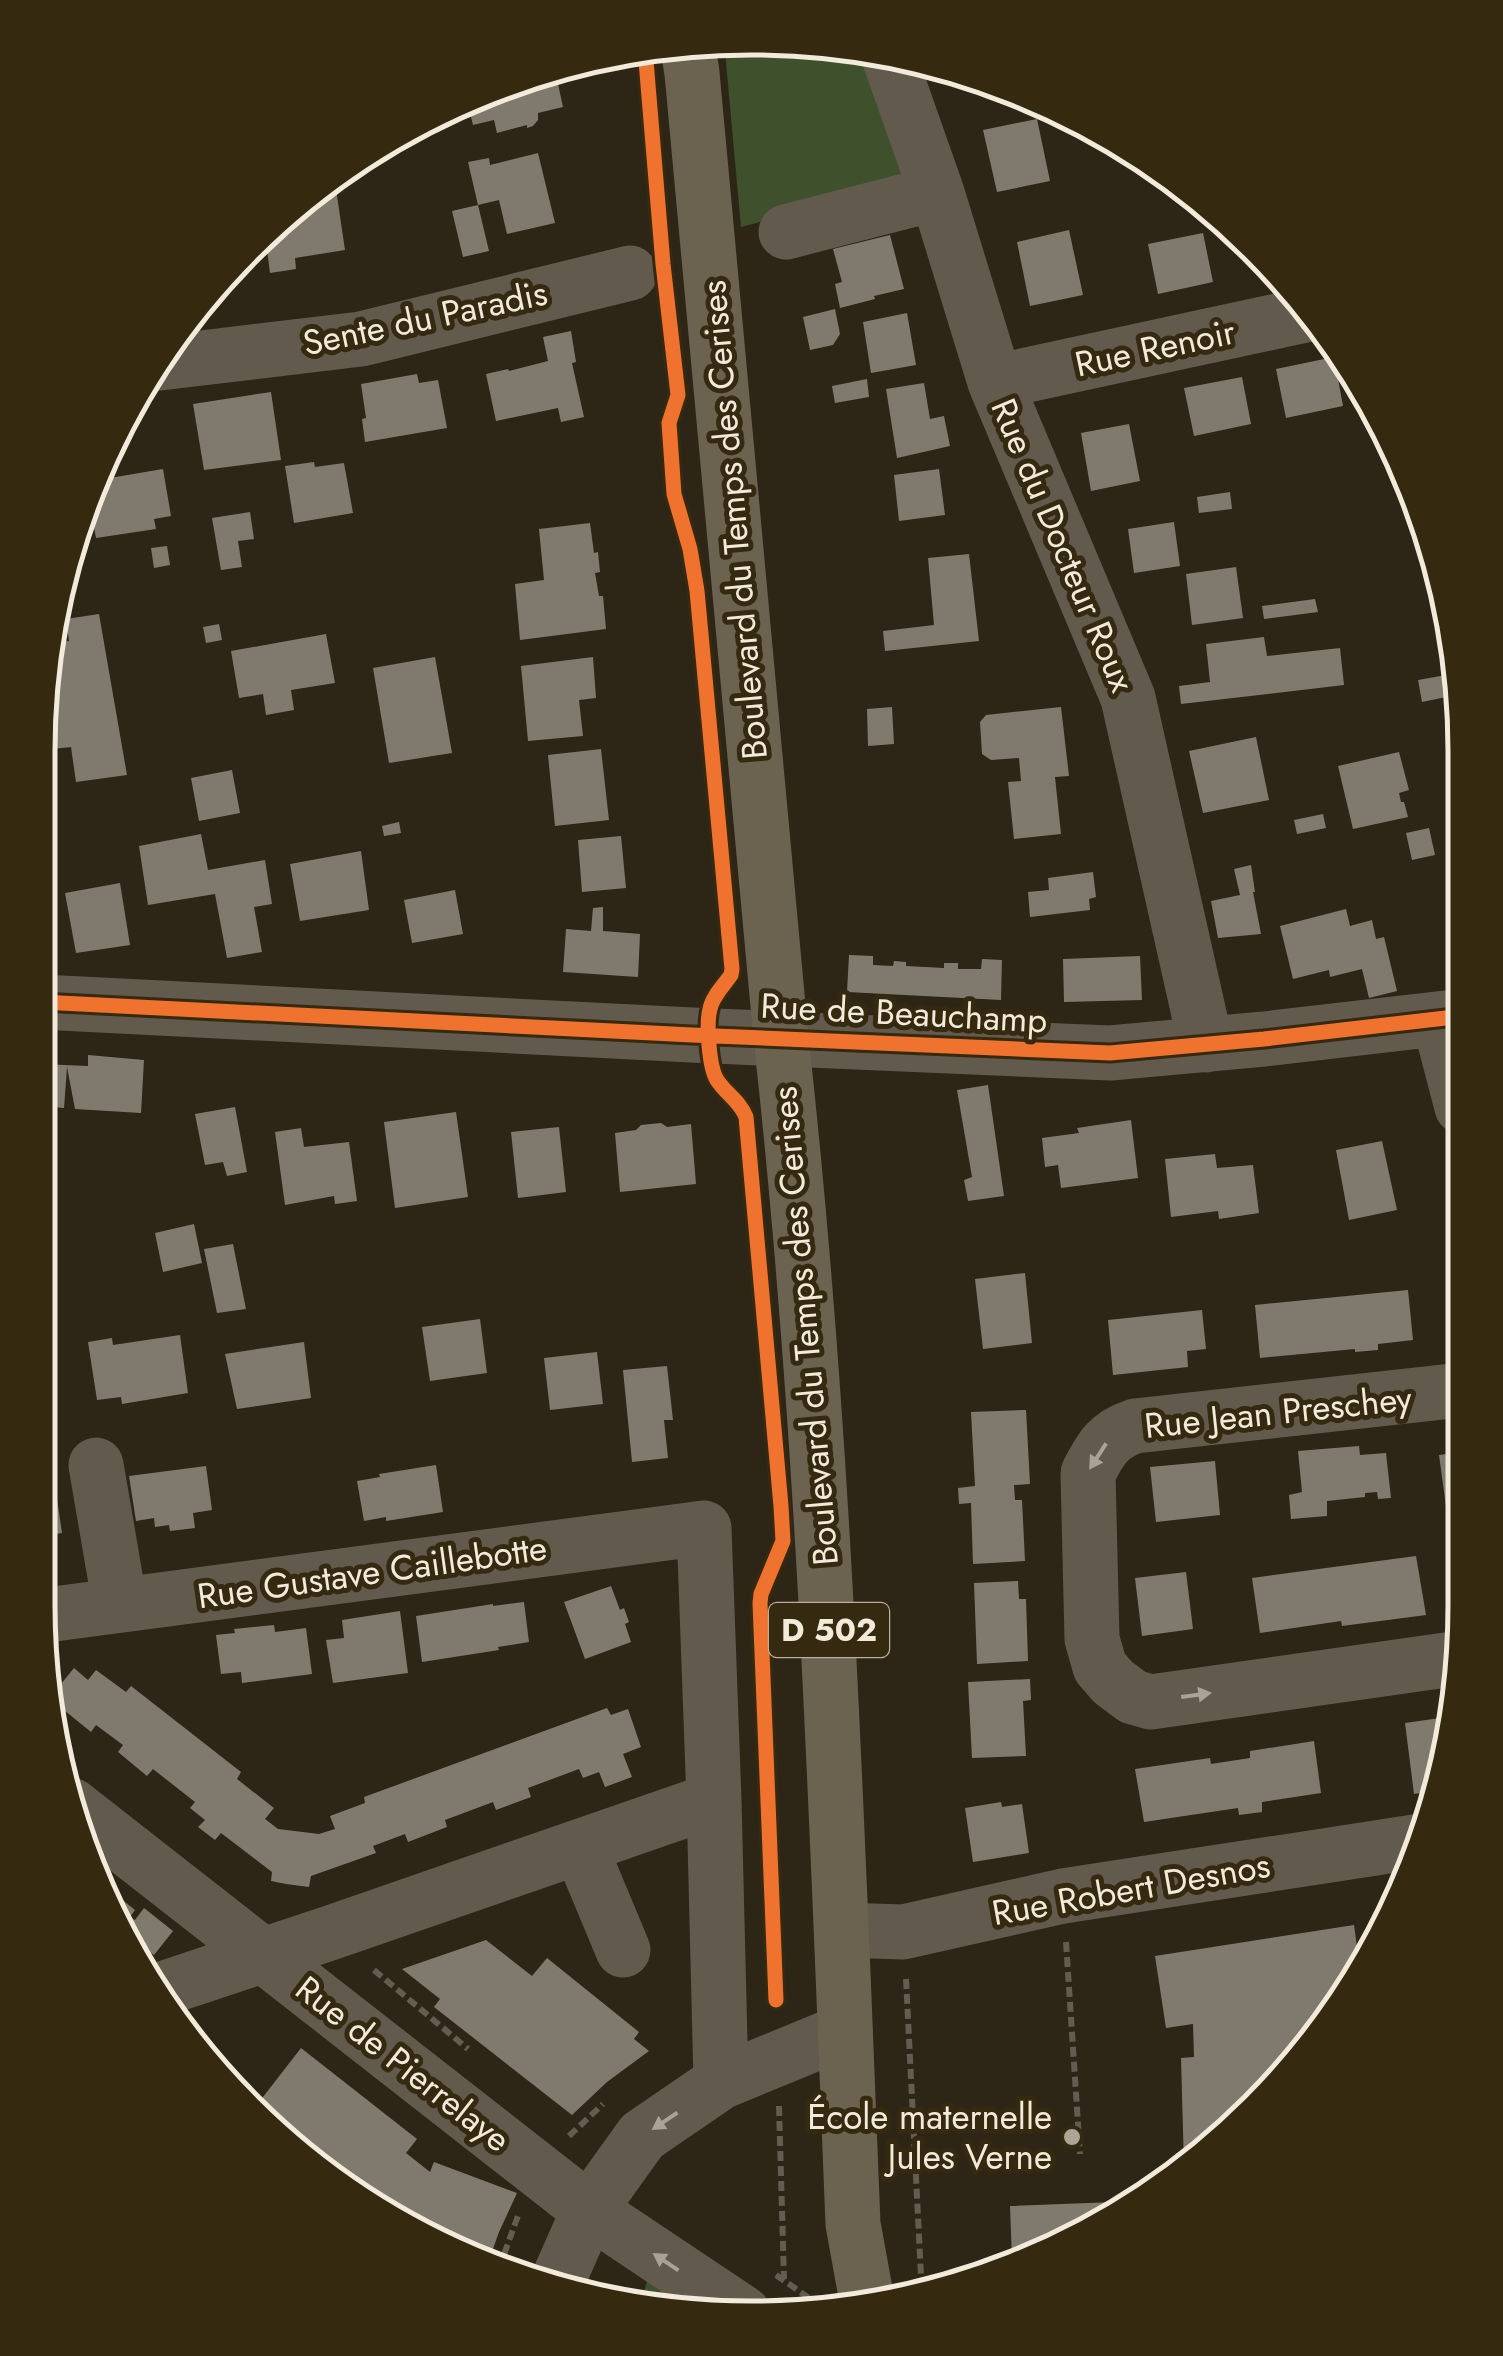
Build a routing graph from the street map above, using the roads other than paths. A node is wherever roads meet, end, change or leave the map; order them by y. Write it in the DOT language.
graph roads {
  1 [pos="692,58"];
  2 [pos="894,70"];
  3 [pos="937,192"];
  4 [pos="786,232"];
  5 [pos="630,272"];
  6 [pos="1296,317"];
  7 [pos="175,361"];
  8 [pos="995,382"];
  9 [pos="55,1003"];
  10 [pos="1448,1017"];
  11 [pos="781,1038"];
  12 [pos="1206,1045"];
  13 [pos="1448,1391"];
  14 [pos="96,1464"];
  15 [pos="120,1606"];
  16 [pos="55,1614"];
  17 [pos="1446,1660"];
  18 [pos="714,1800"];
  19 [pos="90,1820"];
  20 [pos="1405,1844"];
  21 [pos="580,1846"];
  22 [pos="842,1930"];
  23 [pos="623,1950"];
  24 [pos="264,1955"];
  25 [pos="169,1987"];
  26 [pos="845,2031"];
  27 [pos="721,2082"];
  28 [pos="603,2190"];
  29 [pos="853,2224"];
  30 [pos="561,2274"];
  31 [pos="765,2288"];
  32 [pos="865,2291"];
  33 [pos="844,2295"];
  1 -- 11 [label="main road, Boulevard du Temps des Cerises / D 502"];
  2 -- 3 [label="street, Rue du Docteur Roux"];
  3 -- 4 [label="street"];
  3 -- 8 [label="street, Rue du Docteur Roux"];
  5 -- 7 [label="street, Sente du Paradis"];
  6 -- 8 [label="street, Rue Renoir"];
  8 -- 12 [label="street, Rue du Docteur Roux"];
  9 -- 11 [label="street, Rue de Beauchamp"];
  10 -- 12 [label="street, Rue de Beauchamp"];
  11 -- 12 [label="street, Rue de Beauchamp"];
  11 -- 22 [label="main road, Boulevard du Temps des Cerises / D 502"];
  13 -- 17 [label="street, Rue Jean Preschey, one-way"];
  14 -- 15 [label="street"];
  15 -- 16 [label="street, Rue Gustave Caillebotte"];
  15 -- 18 [label="street, Rue Gustave Caillebotte"];
  18 -- 21 [label="street"];
  18 -- 27 [label="street"];
  19 -- 24 [label="street, Rue de Pierrelaye"];
  20 -- 22 [label="street, Rue Robert Desnos"];
  21 -- 23 [label="street"];
  21 -- 24 [label="street"];
  22 -- 26 [label="main road, Boulevard du Temps des Cerises / D 502"];
  24 -- 25 [label="street"];
  24 -- 28 [label="street, Rue de Pierrelaye"];
  26 -- 27 [label="street"];
  26 -- 29 [label="main road, Boulevard du Temps des Cerises / D 502"];
  27 -- 28 [label="street, one-way"];
  28 -- 30 [label="street"];
  31 -- 28 [label="street, Rue de Pierrelaye, one-way"];
  29 -- 32 [label="main road, Boulevard du Temps des Cerises / D 502"];
  29 -- 33 [label="main road, Boulevard du Temps des Cerises / D 502"];
}
